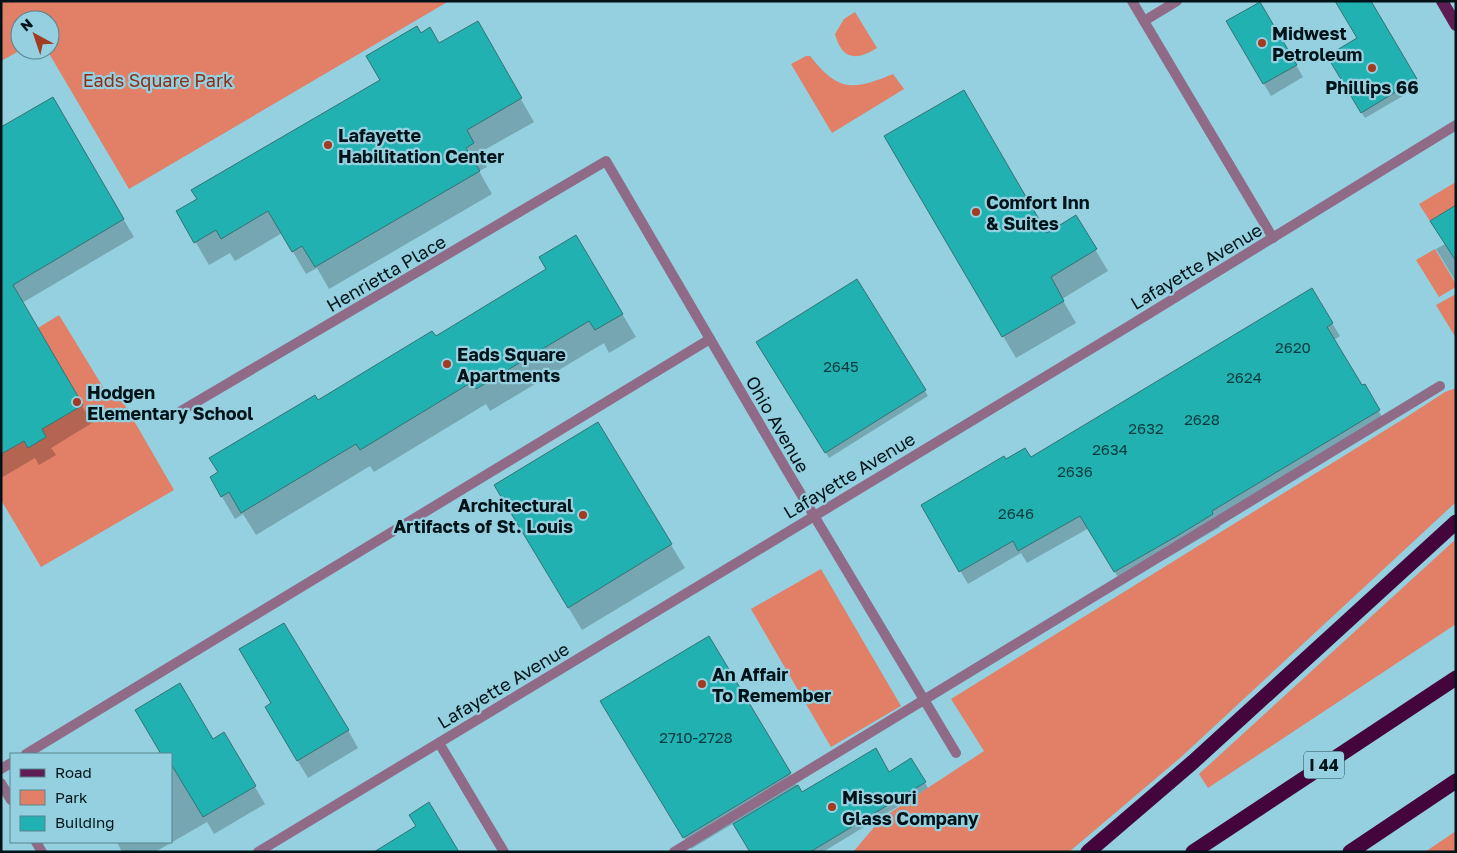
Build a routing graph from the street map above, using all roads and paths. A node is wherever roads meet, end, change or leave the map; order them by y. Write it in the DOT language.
graph roads {
  1 [pos="1132,1"];
  2 [pos="1177,1"];
  3 [pos="1442,1"];
  4 [pos="1144,21"];
  5 [pos="1456,24"];
  6 [pos="1456,125"];
  7 [pos="606,161"];
  8 [pos="1273,238"];
  9 [pos="710,339"];
  10 [pos="1440,386"];
  11 [pos="182,411"];
  12 [pos="814,516"];
  13 [pos="1456,522"];
  14 [pos="1456,678"];
  15 [pos="924,700"];
  16 [pos="439,743"];
  17 [pos="28,753"];
  18 [pos="956,753"];
  19 [pos="1456,781"];
  20 [pos="1,783"];
  21 [pos="10,798"];
  22 [pos="258,852"];
  23 [pos="504,852"];
  24 [pos="674,852"];
  25 [pos="1088,852"];
  26 [pos="1193,852"];
  27 [pos="1350,852"];
  1 -- 4 [label="street"];
  2 -- 4 [label="street"];
  3 -- 5 [label="main road"];
  4 -- 8 [label="street"];
  6 -- 8 [label="street, Lafayette Avenue"];
  7 -- 9 [label="street, Ohio Avenue"];
  7 -- 11 [label="street, Henrietta Place"];
  8 -- 12 [label="street, Lafayette Avenue"];
  9 -- 12 [label="street, Ohio Avenue"];
  9 -- 17 [label="street"];
  10 -- 15 [label="street"];
  12 -- 15 [label="street, Ohio Avenue"];
  12 -- 16 [label="street, Lafayette Avenue"];
  13 -- 25 [label="highway"];
  14 -- 26 [label="highway, I 44"];
  15 -- 18 [label="street, Ohio Avenue"];
  15 -- 24 [label="street"];
  16 -- 22 [label="street, Lafayette Avenue"];
  16 -- 23 [label="street"];
  19 -- 27 [label="highway"];
  20 -- 21 [label="street"];
}
